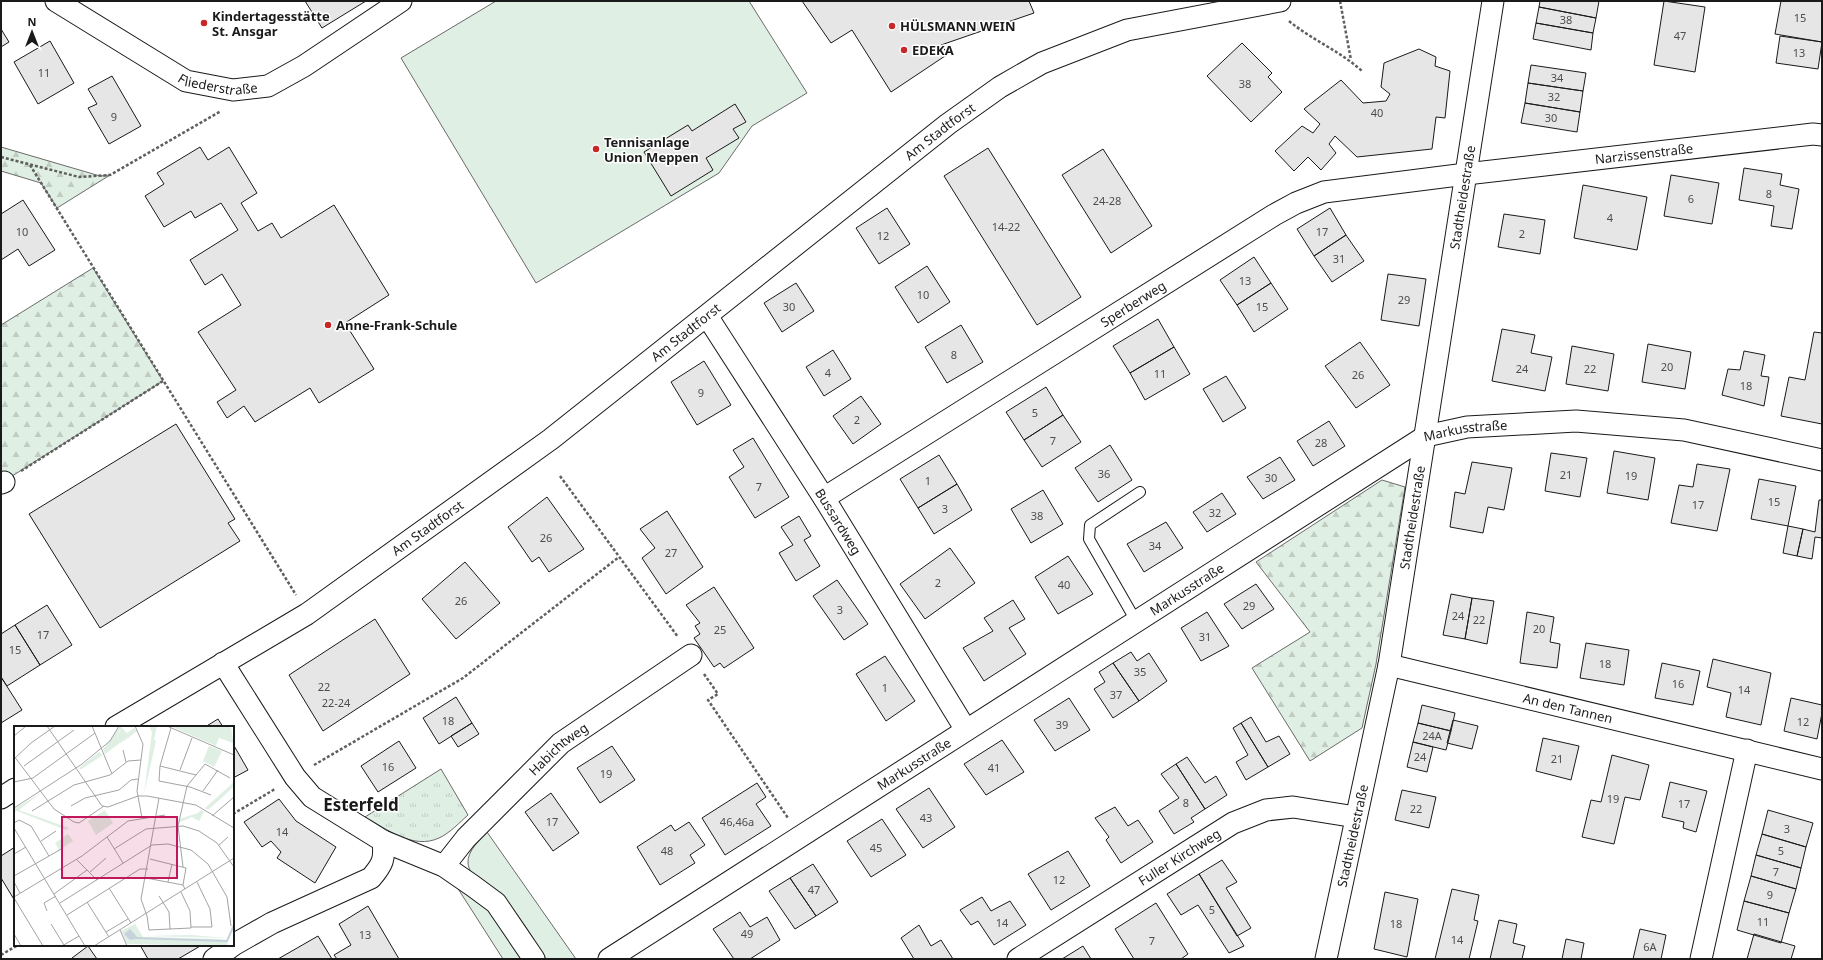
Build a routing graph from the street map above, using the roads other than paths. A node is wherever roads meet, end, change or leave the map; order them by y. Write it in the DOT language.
graph roads {
  1 [pos="56,1"];
  2 [pos="401,1"];
  3 [pos="1493,1"];
  4 [pos="1271,2"];
  5 [pos="1822,136"];
  6 [pos="1466,174"];
  7 [pos="707,316"];
  8 [pos="1426,436"];
  9 [pos="1822,460"];
  10 [pos="1140,492"];
  11 [pos="824,498"];
  12 [pos="1136,621"];
  13 [pos="691,655"];
  14 [pos="223,663"];
  15 [pos="1389,665"];
  16 [pos="118,726"];
  17 [pos="966,730"];
  18 [pos="1748,750"];
  19 [pos="1822,769"];
  20 [pos="14,790"];
  21 [pos="1,798"];
  22 [pos="1356,817"];
  23 [pos="383,841"];
  24 [pos="444,866"];
  25 [pos="234,945"];
  26 [pos="232,946"];
  27 [pos="214,959"];
  28 [pos="534,959"];
  29 [pos="609,959"];
  30 [pos="1018,959"];
  31 [pos="1326,959"];
  32 [pos="1701,959"];
  1 -- 2 [label="street, Fliederstraße"];
  3 -- 6 [label="street, Stadtheidestraße"];
  4 -- 7 [label="street, Am Stadtforst"];
  5 -- 6 [label="street, Narzissenstraße"];
  6 -- 8 [label="street, Stadtheidestraße"];
  6 -- 11 [label="street, Sperberweg"];
  7 -- 11 [label="street, Bussardweg"];
  7 -- 14 [label="street, Am Stadtforst"];
  8 -- 9 [label="street, Markusstraße"];
  8 -- 12 [label="street, Markusstraße"];
  8 -- 15 [label="street, Stadtheidestraße"];
  10 -- 12 [label="lane"];
  11 -- 17 [label="street, Bussardweg"];
  12 -- 17 [label="street, Markusstraße"];
  13 -- 24 [label="street, Habichtweg"];
  14 -- 16 [label="street, Am Stadtforst"];
  14 -- 23 [label="street"];
  15 -- 18 [label="street, An den Tannen"];
  15 -- 22 [label="street, Stadtheidestraße"];
  17 -- 29 [label="street, Markusstraße"];
  18 -- 19 [label="street, An den Tannen"];
  18 -- 32 [label="street"];
  20 -- 21 [label="street"];
  22 -- 30 [label="street, Fuller Kirchweg"];
  22 -- 31 [label="street, Stadtheidestraße"];
  23 -- 24 [label="street"];
  23 -- 25 [label="street"];
  24 -- 28 [label="street"];
  26 -- 27 [label="street"];
}
